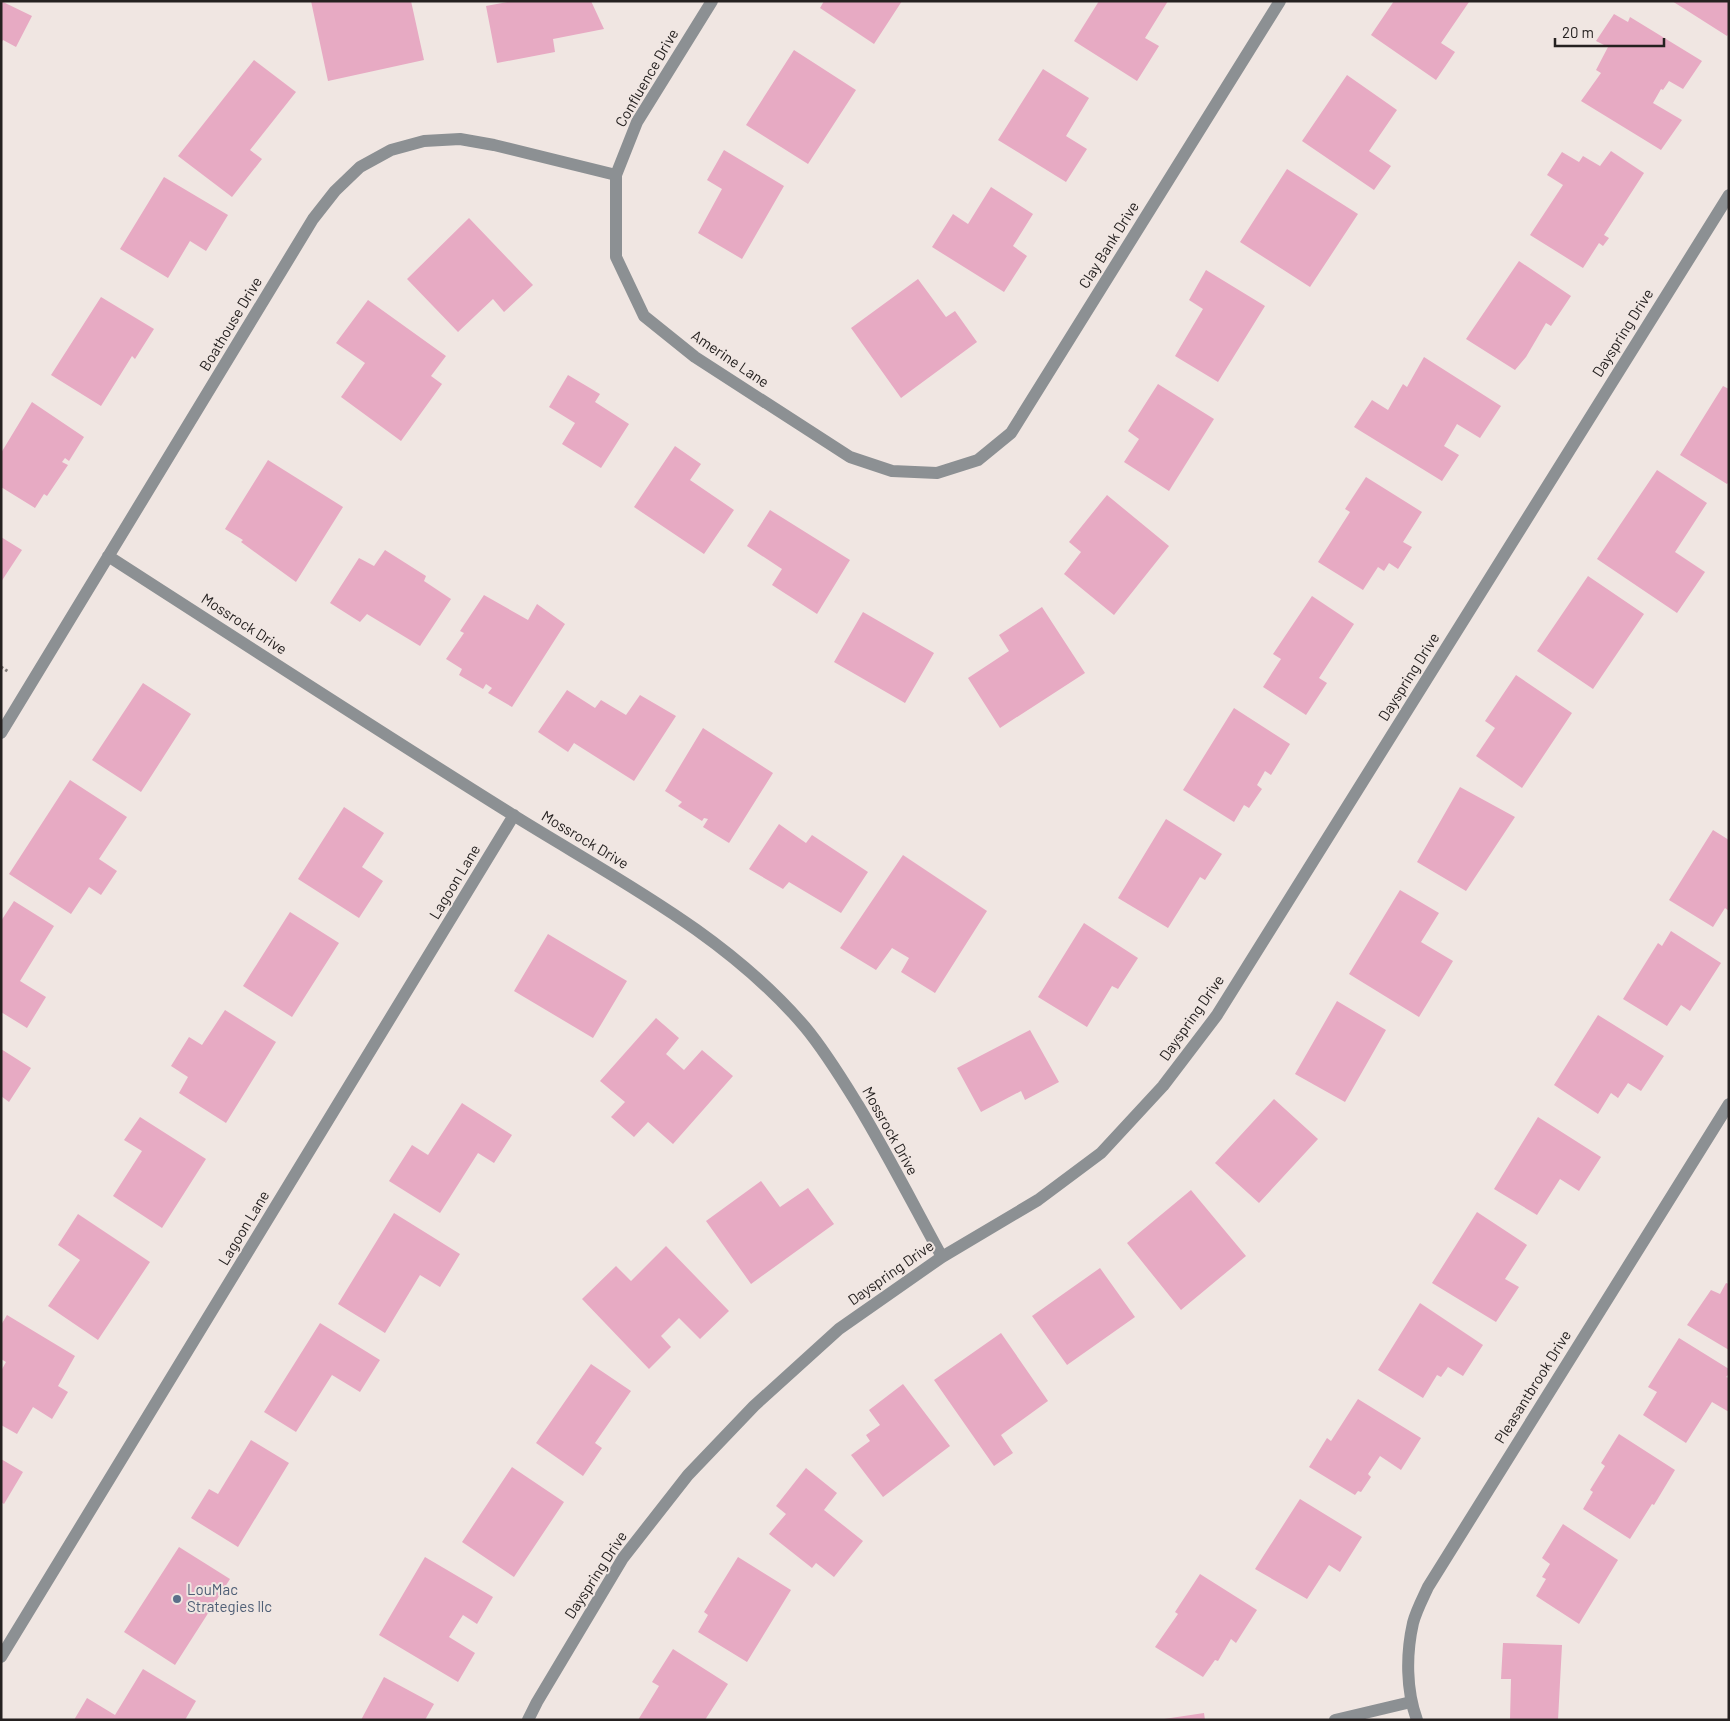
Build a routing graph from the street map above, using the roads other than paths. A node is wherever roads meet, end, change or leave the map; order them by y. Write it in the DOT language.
graph roads {
  1 [pos="712,1"];
  2 [pos="1280,1"];
  3 [pos="616,174"];
  4 [pos="1729,195"];
  5 [pos="937,473"];
  6 [pos="108,556"];
  7 [pos="1,733"];
  8 [pos="514,816"];
  9 [pos="1729,1104"];
  10 [pos="942,1257"];
  11 [pos="1,1657"];
  12 [pos="1411,1702"];
  13 [pos="528,1720"];
  14 [pos="1335,1720"];
  15 [pos="1417,1720"];
  1 -- 3 [label="street, Confluence Drive"];
  2 -- 5 [label="street, Clay Bank Drive"];
  3 -- 5 [label="street, Amerine Lane"];
  3 -- 6 [label="street, Boathouse Drive"];
  4 -- 10 [label="street, Dayspring Drive"];
  6 -- 7 [label="street, Boathouse Drive"];
  6 -- 8 [label="street, Mossrock Drive"];
  8 -- 10 [label="street, Mossrock Drive"];
  8 -- 11 [label="street, Lagoon Lane"];
  9 -- 12 [label="street, Pleasantbrook Drive"];
  10 -- 13 [label="street, Dayspring Drive"];
  12 -- 14 [label="street"];
  12 -- 15 [label="street, Pleasantbrook Drive"];
}
